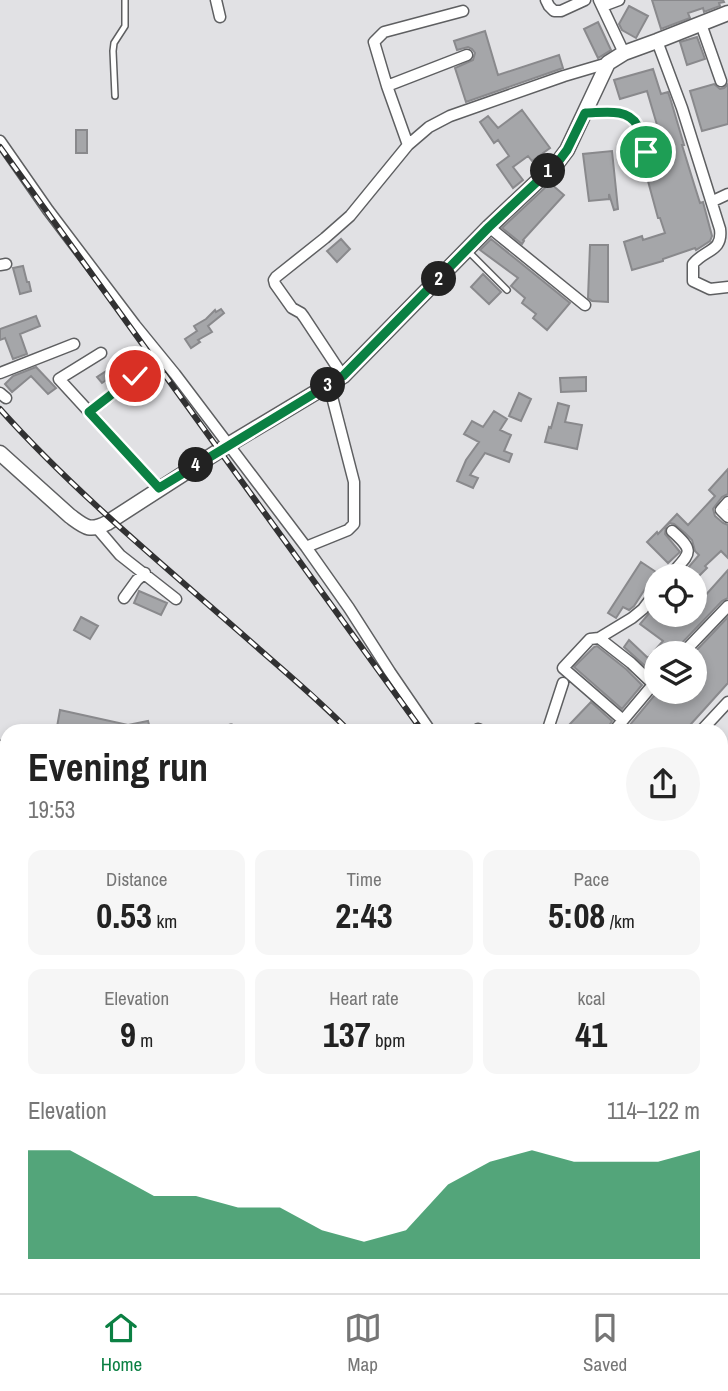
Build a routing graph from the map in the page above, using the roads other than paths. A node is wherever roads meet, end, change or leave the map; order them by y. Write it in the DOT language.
graph roads {
  1 [pos="125,0"];
  2 [pos="216,0"];
  3 [pos="546,0"];
  4 [pos="585,0"];
  5 [pos="619,0"];
  6 [pos="601,3"];
  7 [pos="463,11"];
  8 [pos="728,13"];
  9 [pos="220,17"];
  10 [pos="701,24"];
  11 [pos="657,41"];
  12 [pos="624,53"];
  13 [pos="467,55"];
  14 [pos="608,63"];
  15 [pos="721,81"];
  16 [pos="387,86"];
  17 [pos="116,96"];
  18 [pos="585,113"];
  19 [pos="0,141"];
  20 [pos="408,145"];
  21 [pos="646,152"];
  22 [pos="728,194"];
  23 [pos="713,201"];
  24 [pos="489,227"];
  25 [pos="467,250"];
  26 [pos="728,287"];
  27 [pos="507,290"];
  28 [pos="585,306"];
  29 [pos="74,344"];
  30 [pos="101,353"];
  31 [pos="0,373"];
  32 [pos="135,376"];
  33 [pos="343,376"];
  34 [pos="329,385"];
  35 [pos="89,412"];
  36 [pos="228,445"];
  37 [pos="0,453"];
  38 [pos="159,488"];
  39 [pos="728,502"];
  40 [pos="728,517"];
  41 [pos="97,528"];
  42 [pos="672,531"];
  43 [pos="306,547"];
  44 [pos="679,564"];
  45 [pos="145,573"];
  46 [pos="124,598"];
  47 [pos="176,598"];
  48 [pos="728,606"];
  49 [pos="644,608"];
  50 [pos="599,638"];
  51 [pos="694,641"];
  52 [pos="644,673"];
  53 [pos="563,683"];
  54 [pos="644,695"];
  55 [pos="728,702"];
  56 [pos="623,720"];
  57 [pos="426,724"];
  58 [pos="550,724"];
  59 [pos="620,724"];
  60 [pos="707,724"];
  1 -- 17 [label="lane"];
  2 -- 9 [label="street"];
  3 -- 4 [label="street"];
  5 -- 6 [label="street"];
  6 -- 12 [label="street"];
  7 -- 16 [label="street"];
  8 -- 10 [label="street"];
  10 -- 11 [label="street"];
  10 -- 15 [label="street"];
  11 -- 12 [label="street"];
  11 -- 23 [label="street"];
  12 -- 14 [label="street"];
  13 -- 16 [label="street"];
  14 -- 18 [label="street"];
  14 -- 20 [label="street"];
  16 -- 20 [label="street"];
  18 -- 21 [label="lane"];
  18 -- 24 [label="street"];
  19 -- 36 [label="street"];
  20 -- 33 [label="street"];
  22 -- 23 [label="street"];
  23 -- 26 [label="street"];
  24 -- 25 [label="street"];
  24 -- 28 [label="street"];
  25 -- 27 [label="lane"];
  25 -- 33 [label="street"];
  29 -- 31 [label="street"];
  30 -- 35 [label="street"];
  32 -- 35 [label="street"];
  33 -- 34 [label="street"];
  34 -- 36 [label="street"];
  34 -- 43 [label="street"];
  35 -- 38 [label="street"];
  36 -- 38 [label="street"];
  36 -- 43 [label="street"];
  37 -- 41 [label="street"];
  38 -- 41 [label="street"];
  39 -- 40 [label="street"];
  41 -- 45 [label="street"];
  42 -- 44 [label="street"];
  43 -- 57 [label="street"];
  45 -- 46 [label="street"];
  45 -- 47 [label="street"];
  48 -- 51 [label="street"];
  49 -- 50 [label="street"];
  50 -- 52 [label="street"];
  50 -- 56 [label="street"];
  53 -- 58 [label="street"];
  54 -- 56 [label="street"];
  55 -- 60 [label="street"];
  56 -- 59 [label="street"];
}
